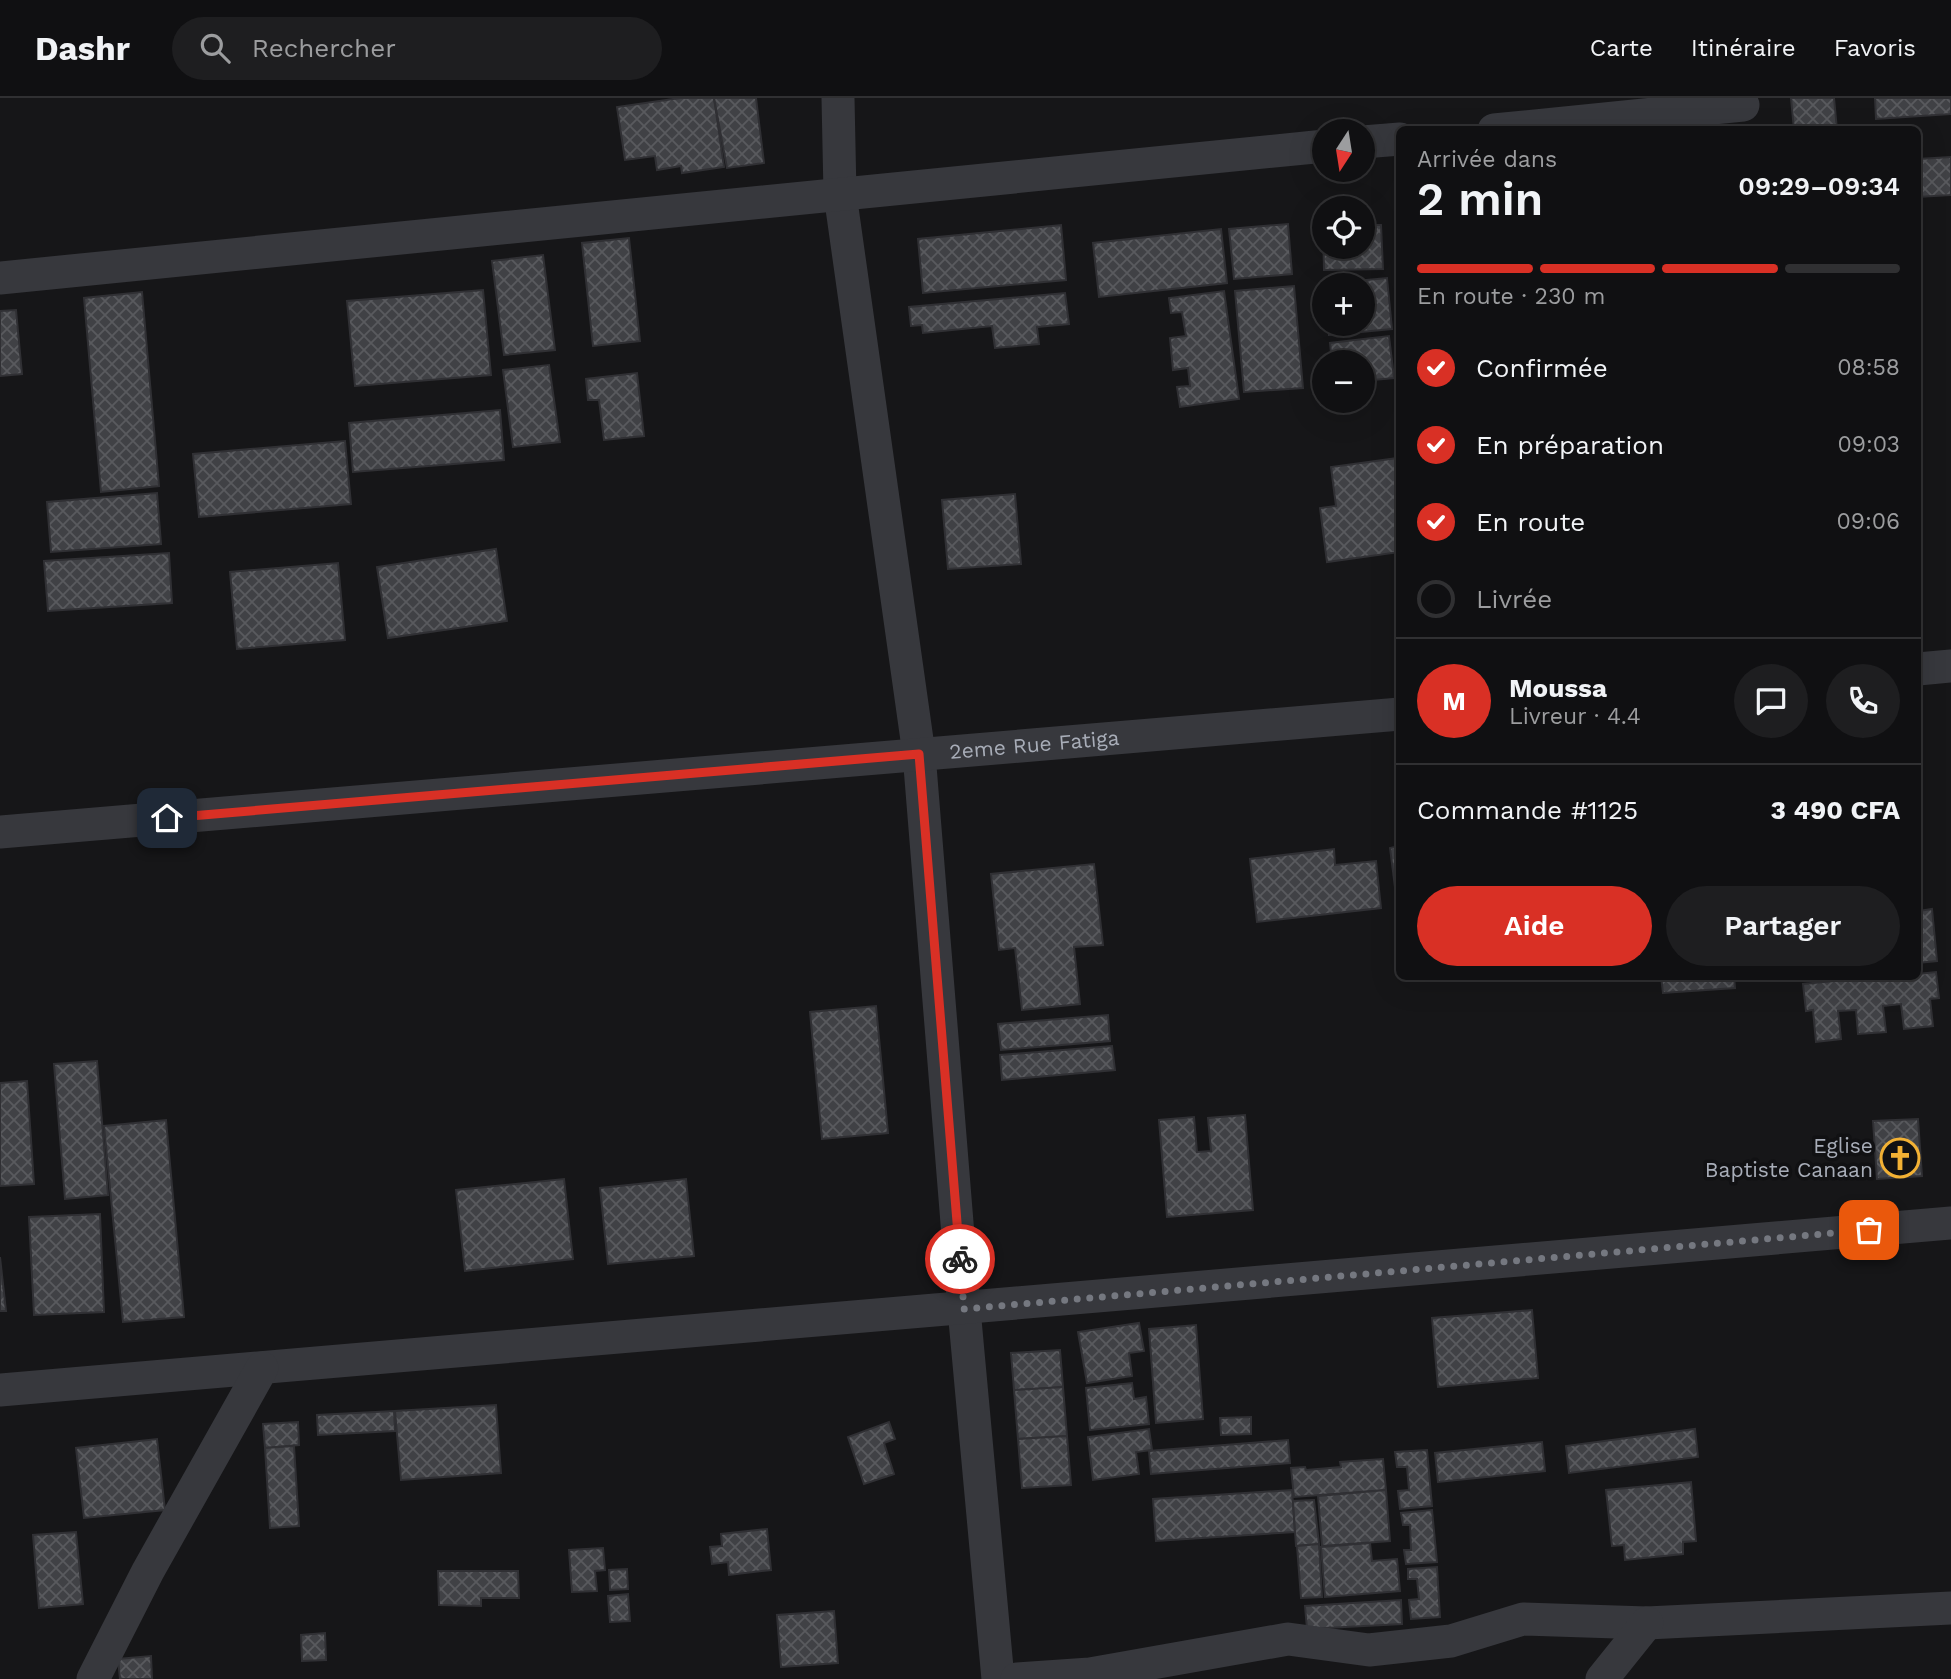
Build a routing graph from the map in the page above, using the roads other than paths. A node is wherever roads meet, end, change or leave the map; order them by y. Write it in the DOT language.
graph roads {
  1 [pos="838,98"];
  2 [pos="1744,111"];
  3 [pos="1547,126"];
  4 [pos="1396,139"];
  5 [pos="1376,141"];
  6 [pos="1312,147"];
  7 [pos="839,194"];
  8 [pos="0,278"];
  9 [pos="1951,666"];
  10 [pos="1921,669"];
  11 [pos="1396,714"];
  12 [pos="919,754"];
  13 [pos="0,832"];
  14 [pos="1951,1223"];
  15 [pos="964,1309"];
  16 [pos="262,1368"];
  17 [pos="0,1390"];
  18 [pos="1951,1608"];
  19 [pos="1647,1623"];
  20 [pos="93,1679"];
  21 [pos="998,1679"];
  22 [pos="1017,1679"];
  23 [pos="1602,1679"];
  1 -- 7 [label="street"];
  2 -- 3 [label="street"];
  4 -- 5 [label="street"];
  6 -- 7 [label="street"];
  7 -- 8 [label="street"];
  7 -- 12 [label="street"];
  9 -- 10 [label="street"];
  11 -- 12 [label="street, 2eme Rue Fatiga"];
  12 -- 13 [label="street, 2eme Rue Fatiga"];
  12 -- 15 [label="street"];
  14 -- 15 [label="street"];
  15 -- 16 [label="street"];
  15 -- 21 [label="street"];
  16 -- 17 [label="street"];
  16 -- 20 [label="street"];
  18 -- 19 [label="street"];
  19 -- 22 [label="street"];
  19 -- 23 [label="street"];
}
